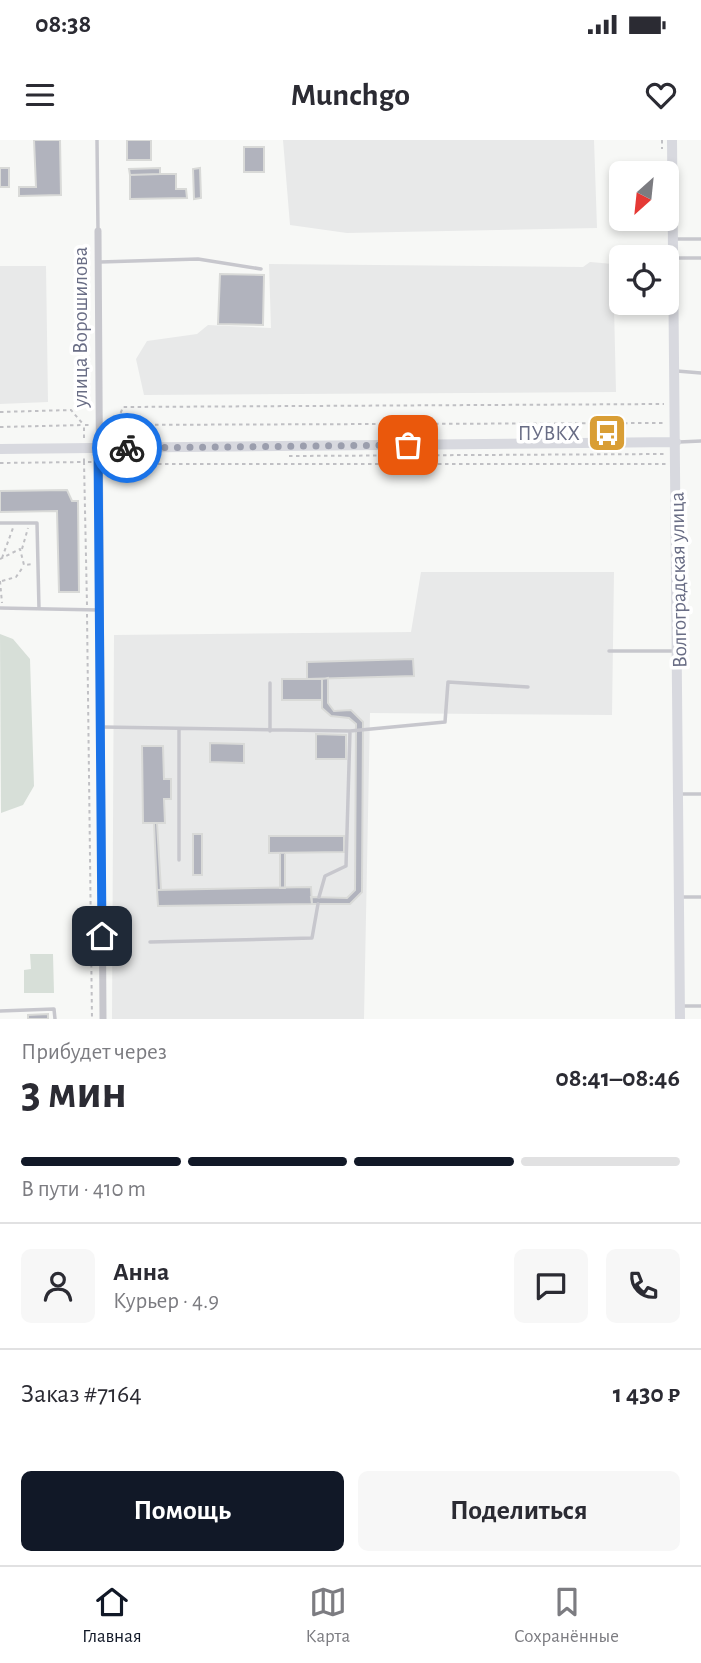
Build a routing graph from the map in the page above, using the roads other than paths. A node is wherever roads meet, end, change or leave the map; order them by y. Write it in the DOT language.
graph roads {
  1 [pos="97,140"];
  2 [pos="672,140"];
  3 [pos="98,231"];
  4 [pos="674,239"];
  5 [pos="701,239"];
  6 [pos="674,245"];
  7 [pos="679,258"];
  8 [pos="701,258"];
  9 [pos="98,262"];
  10 [pos="261,269"];
  11 [pos="675,315"];
  12 [pos="675,371"];
  13 [pos="701,373"];
  14 [pos="701,441"];
  15 [pos="676,442"];
  16 [pos="98,448"];
  17 [pos="0,449"];
  18 [pos="0,523"];
  19 [pos="1,608"];
  20 [pos="39,609"];
  21 [pos="99,610"];
  22 [pos="609,651"];
  23 [pos="679,651"];
  24 [pos="270,683"];
  25 [pos="528,687"];
  26 [pos="100,727"];
  27 [pos="178,730"];
  28 [pos="270,731"];
  29 [pos="349,731"];
  30 [pos="701,793"];
  31 [pos="678,794"];
  32 [pos="178,860"];
  33 [pos="319,897"];
  34 [pos="680,897"];
  35 [pos="701,897"];
  36 [pos="318,904"];
  37 [pos="149,942"];
  38 [pos="680,1006"];
  39 [pos="701,1006"];
  40 [pos="20,1010"];
  41 [pos="0,1011"];
  42 [pos="20,1019"];
  43 [pos="55,1019"];
  44 [pos="103,1019"];
  45 [pos="680,1019"];
  1 -- 3 [label="lane, улица Ворошилова"];
  2 -- 4 [label="main road, Волгоградская улица"];
  3 -- 9 [label="street, улица Ворошилова"];
  4 -- 5 [label="lane"];
  4 -- 6 [label="main road, Волгоградская улица"];
  7 -- 8 [label="lane"];
  9 -- 10 [label="lane"];
  9 -- 16 [label="street, улица Ворошилова"];
  11 -- 12 [label="main road, Волгоградская улица"];
  12 -- 13 [label="lane"];
  12 -- 15 [label="main road, Волгоградская улица"];
  14 -- 15 [label="lane"];
  15 -- 16 [label="main road"];
  15 -- 23 [label="main road, Волгоградская улица"];
  16 -- 17 [label="main road"];
  16 -- 21 [label="street, улица Ворошилова"];
  18 -- 20 [label="lane"];
  19 -- 20 [label="lane"];
  20 -- 21 [label="lane"];
  21 -- 26 [label="street, улица Ворошилова"];
  22 -- 23 [label="lane"];
  23 -- 31 [label="main road, Волгоградская улица"];
  24 -- 28 [label="lane"];
  25 -- 29 [label="lane"];
  26 -- 27 [label="lane"];
  26 -- 44 [label="street, улица Ворошилова"];
  27 -- 28 [label="lane"];
  27 -- 32 [label="lane"];
  28 -- 29 [label="lane"];
  29 -- 33 [label="lane"];
  30 -- 31 [label="lane"];
  31 -- 34 [label="main road, Волгоградская улица"];
  34 -- 35 [label="lane"];
  34 -- 38 [label="main road, Волгоградская улица"];
  36 -- 37 [label="lane"];
  38 -- 39 [label="lane"];
  38 -- 45 [label="main road, Волгоградская улица"];
  40 -- 41 [label="lane"];
  40 -- 42 [label="lane"];
  40 -- 43 [label="lane"];
}
